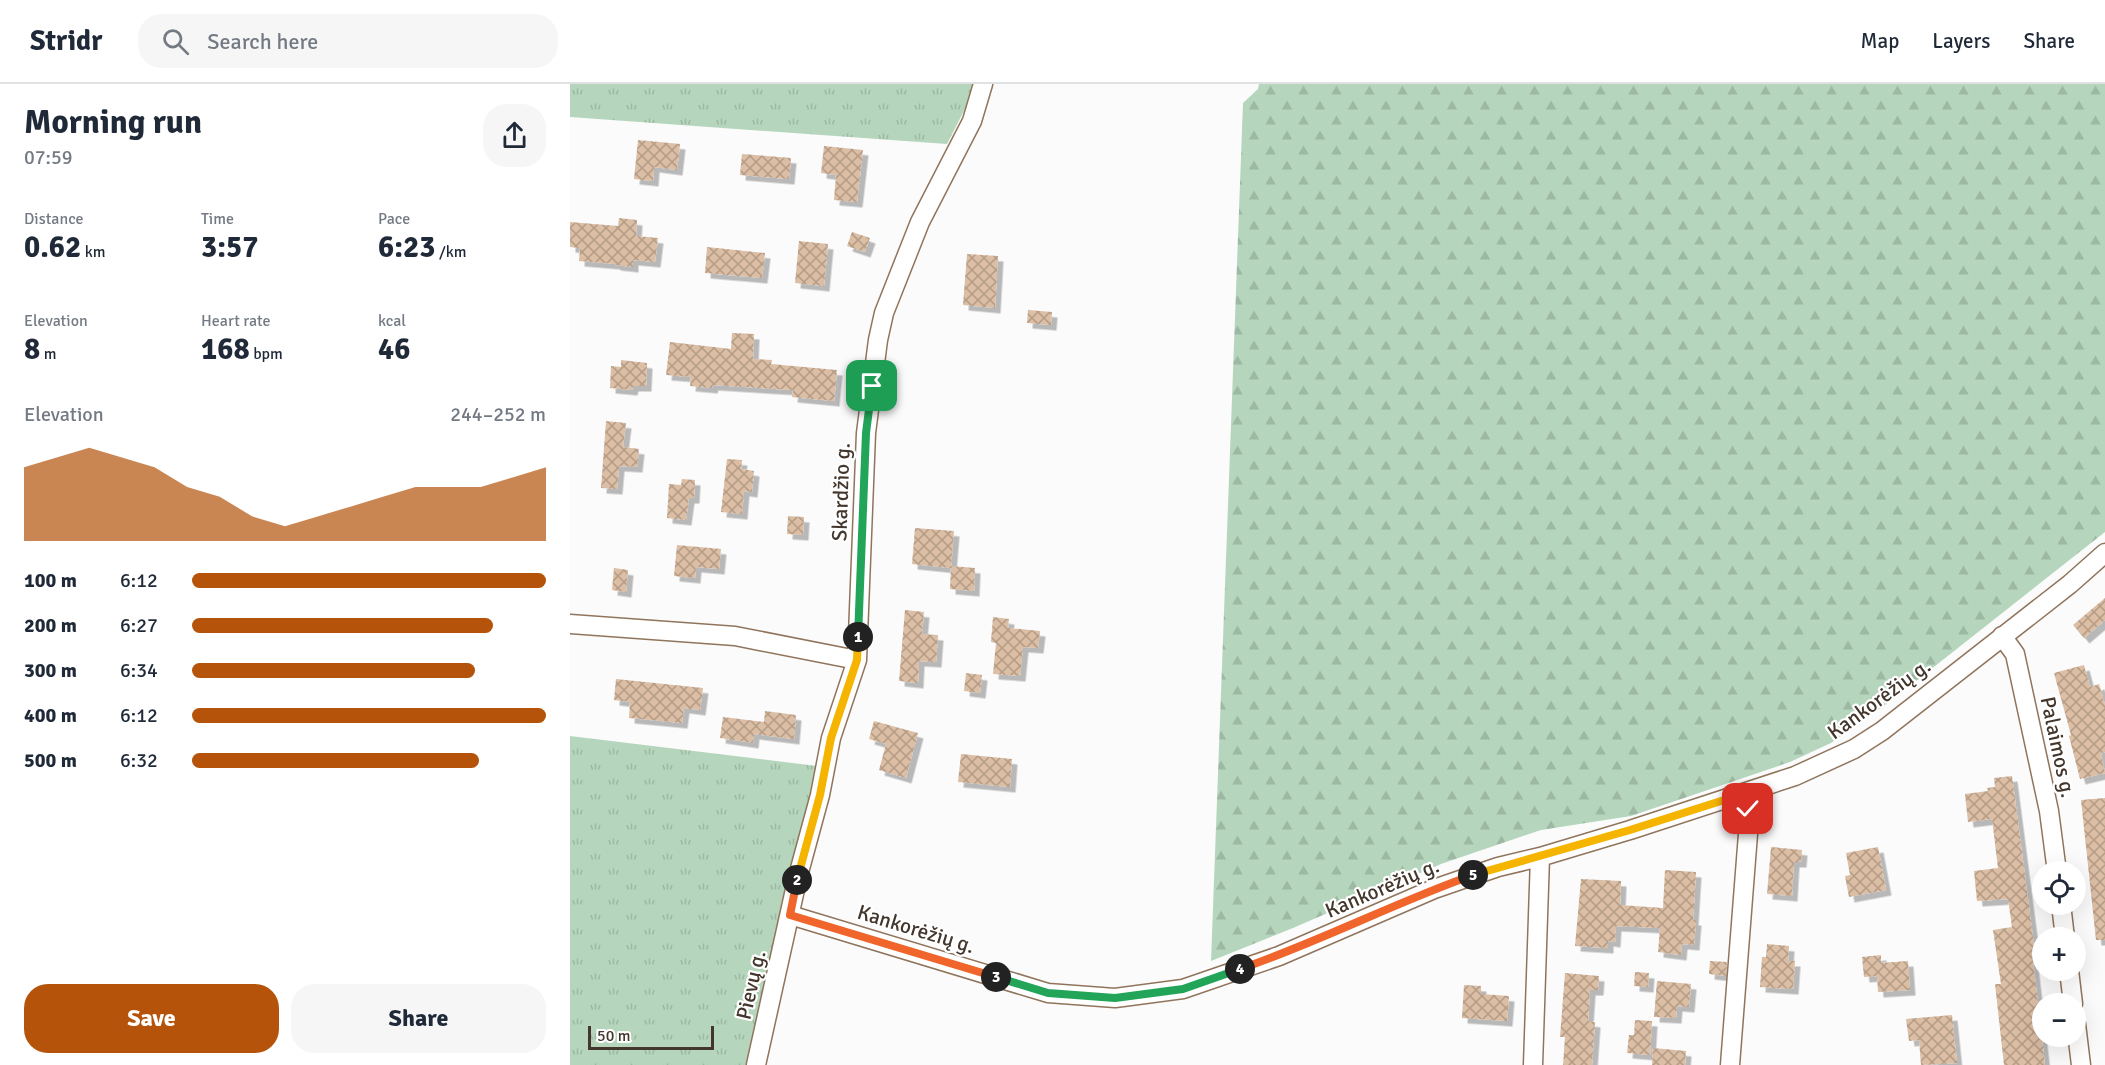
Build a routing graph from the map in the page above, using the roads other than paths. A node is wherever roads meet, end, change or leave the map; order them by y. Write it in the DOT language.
graph roads {
  1 [pos="982,84"];
  2 [pos="2105,553"];
  3 [pos="570,624"];
  4 [pos="2002,636"];
  5 [pos="857,660"];
  6 [pos="1743,794"];
  7 [pos="1540,857"];
  8 [pos="2056,861"];
  9 [pos="790,915"];
  10 [pos="2079,1047"];
  11 [pos="756,1065"];
  12 [pos="1533,1065"];
  13 [pos="1730,1065"];
  14 [pos="2081,1065"];
  1 -- 5 [label="street, Skardžio g."];
  2 -- 4 [label="street, Kankorėžių g."];
  3 -- 5 [label="street"];
  4 -- 6 [label="street, Kankorėžių g."];
  4 -- 8 [label="street, Palaimos g."];
  5 -- 9 [label="street, Skardžio g."];
  6 -- 7 [label="street, Kankorėžių g."];
  6 -- 13 [label="street"];
  7 -- 9 [label="street, Kankorėžių g."];
  7 -- 12 [label="street"];
  9 -- 11 [label="street, Pievų g."];
  10 -- 14 [label="street"];
}
